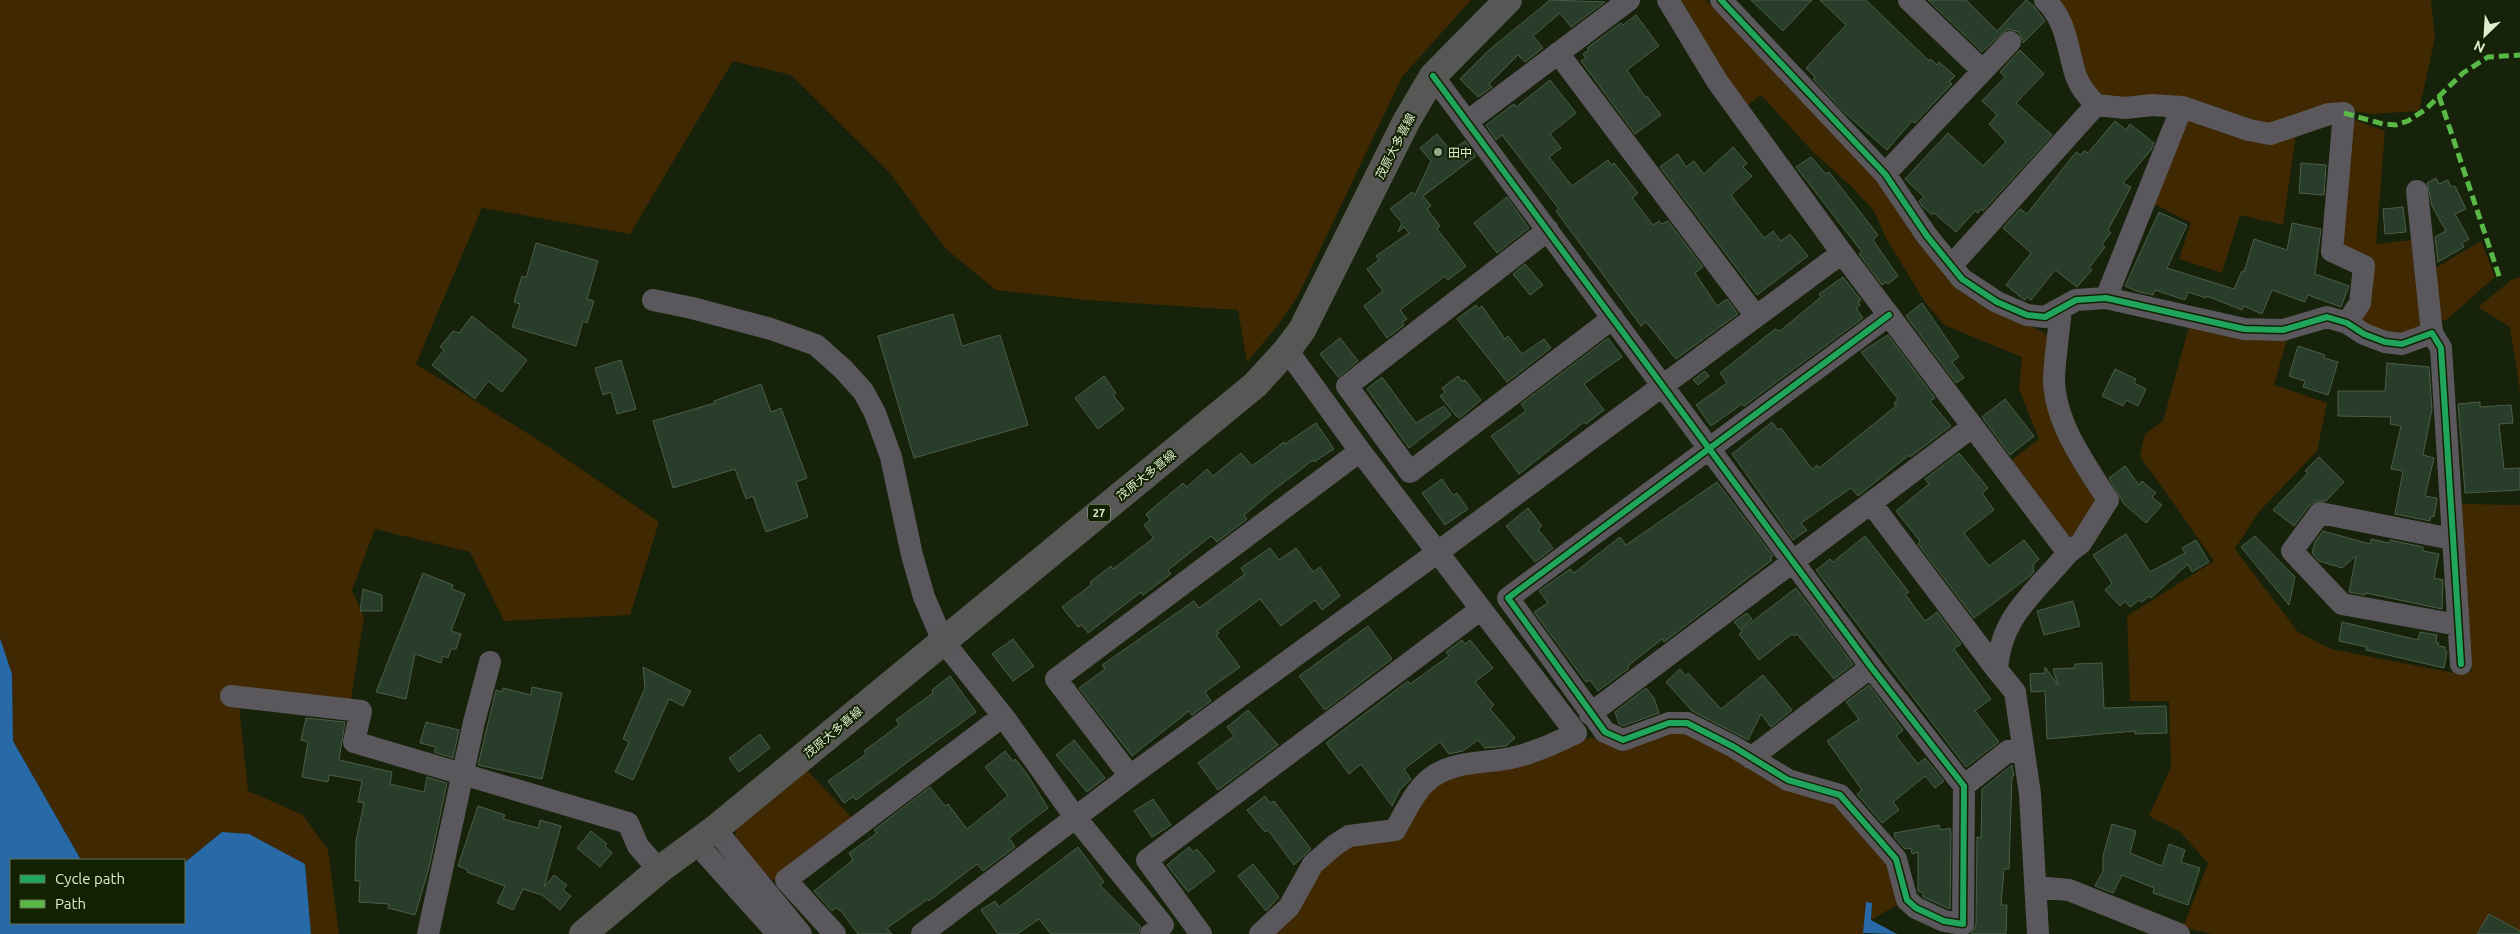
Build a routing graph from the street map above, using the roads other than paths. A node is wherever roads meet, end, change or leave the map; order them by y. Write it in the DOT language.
graph roads {
  1 [pos="1508,0"];
  2 [pos="1629,0"];
  3 [pos="1668,0"];
  4 [pos="1721,0"];
  5 [pos="1909,0"];
  6 [pos="2045,0"];
  7 [pos="2010,42"];
  8 [pos="1558,53"];
  9 [pos="1982,70"];
  10 [pos="1433,76"];
  11 [pos="2096,105"];
  12 [pos="2182,107"];
  13 [pos="1466,122"];
  14 [pos="1885,174"];
  15 [pos="2417,191"];
  16 [pos="1548,230"];
  17 [pos="1842,253"];
  18 [pos="1952,265"];
  19 [pos="2106,298"];
  20 [pos="653,300"];
  21 [pos="2061,308"];
  22 [pos="1889,314"];
  23 [pos="1755,315"];
  24 [pos="1613,318"];
  25 [pos="2347,323"];
  26 [pos="2432,333"];
  27 [pos="1288,350"];
  28 [pos="1662,385"];
  29 [pos="1972,427"];
  30 [pos="1709,448"];
  31 [pos="1360,451"];
  32 [pos="1871,503"];
  33 [pos="2452,539"];
  34 [pos="1438,552"];
  35 [pos="2068,553"];
  36 [pos="1793,560"];
  37 [pos="1481,609"];
  38 [pos="2458,625"];
  39 [pos="943,641"];
  40 [pos="490,662"];
  41 [pos="2460,664"];
  42 [pos="1871,667"];
  43 [pos="1997,670"];
  44 [pos="231,696"];
  45 [pos="1590,714"];
  46 [pos="1003,716"];
  47 [pos="2024,753"];
  48 [pos="1751,758"];
  49 [pos="462,776"];
  50 [pos="1130,776"];
  51 [pos="1964,786"];
  52 [pos="1075,817"];
  53 [pos="706,836"];
  54 [pos="659,870"];
  55 [pos="2036,887"];
  56 [pos="428,934"];
  57 [pos="583,934"];
  58 [pos="778,934"];
  59 [pos="801,934"];
  60 [pos="835,934"];
  61 [pos="922,934"];
  62 [pos="1151,934"];
  63 [pos="1201,934"];
  64 [pos="1260,934"];
  65 [pos="2038,934"];
  66 [pos="2179,934"];
  1 -- 10 [label="main road, 茂原大多喜線 / 27"];
  2 -- 8 [label="street"];
  3 -- 17 [label="street"];
  4 -- 14 [label="street"];
  5 -- 9 [label="street"];
  6 -- 11 [label="street"];
  7 -- 9 [label="street"];
  8 -- 13 [label="street"];
  8 -- 23 [label="street"];
  9 -- 14 [label="street"];
  10 -- 13 [label="street"];
  10 -- 27 [label="main road, 茂原大多喜線 / 27"];
  11 -- 12 [label="street"];
  11 -- 18 [label="street"];
  12 -- 19 [label="street"];
  12 -- 25 [label="street"];
  13 -- 16 [label="street"];
  14 -- 18 [label="street"];
  15 -- 26 [label="street"];
  16 -- 24 [label="street"];
  16 -- 24 [label="street"];
  17 -- 22 [label="street"];
  17 -- 23 [label="street"];
  18 -- 21 [label="street"];
  19 -- 21 [label="street"];
  19 -- 25 [label="street"];
  20 -- 39 [label="street"];
  21 -- 35 [label="street"];
  22 -- 29 [label="street"];
  22 -- 30 [label="street"];
  23 -- 28 [label="street"];
  24 -- 28 [label="street"];
  25 -- 26 [label="street"];
  26 -- 33 [label="street"];
  27 -- 31 [label="street"];
  27 -- 39 [label="main road, 茂原大多喜線 / 27"];
  28 -- 30 [label="street"];
  28 -- 34 [label="street"];
  29 -- 32 [label="street"];
  29 -- 35 [label="street"];
  30 -- 36 [label="street"];
  30 -- 45 [label="street"];
  31 -- 34 [label="street"];
  31 -- 50 [label="street"];
  32 -- 36 [label="street"];
  32 -- 43 [label="street"];
  33 -- 38 [label="street"];
  33 -- 38 [label="street"];
  34 -- 37 [label="street"];
  34 -- 50 [label="street"];
  35 -- 43 [label="street"];
  36 -- 42 [label="street"];
  36 -- 45 [label="street"];
  37 -- 63 [label="street"];
  37 -- 64 [label="street"];
  38 -- 41 [label="street"];
  39 -- 46 [label="street"];
  39 -- 53 [label="main road, 茂原大多喜線 / 27"];
  40 -- 49 [label="street"];
  42 -- 48 [label="street"];
  42 -- 51 [label="street"];
  43 -- 47 [label="street"];
  44 -- 49 [label="street"];
  45 -- 48 [label="street"];
  46 -- 52 [label="street"];
  46 -- 60 [label="street"];
  47 -- 51 [label="street"];
  47 -- 55 [label="street"];
  48 -- 51 [label="street"];
  49 -- 54 [label="street"];
  49 -- 56 [label="street"];
  50 -- 52 [label="street"];
  52 -- 61 [label="street"];
  52 -- 62 [label="street"];
  53 -- 54 [label="main road, 茂原大多喜線 / 27"];
  53 -- 58 [label="street"];
  53 -- 59 [label="street"];
  54 -- 57 [label="main road, 茂原大多喜線 / 27"];
  55 -- 65 [label="street"];
  55 -- 66 [label="street"];
}
